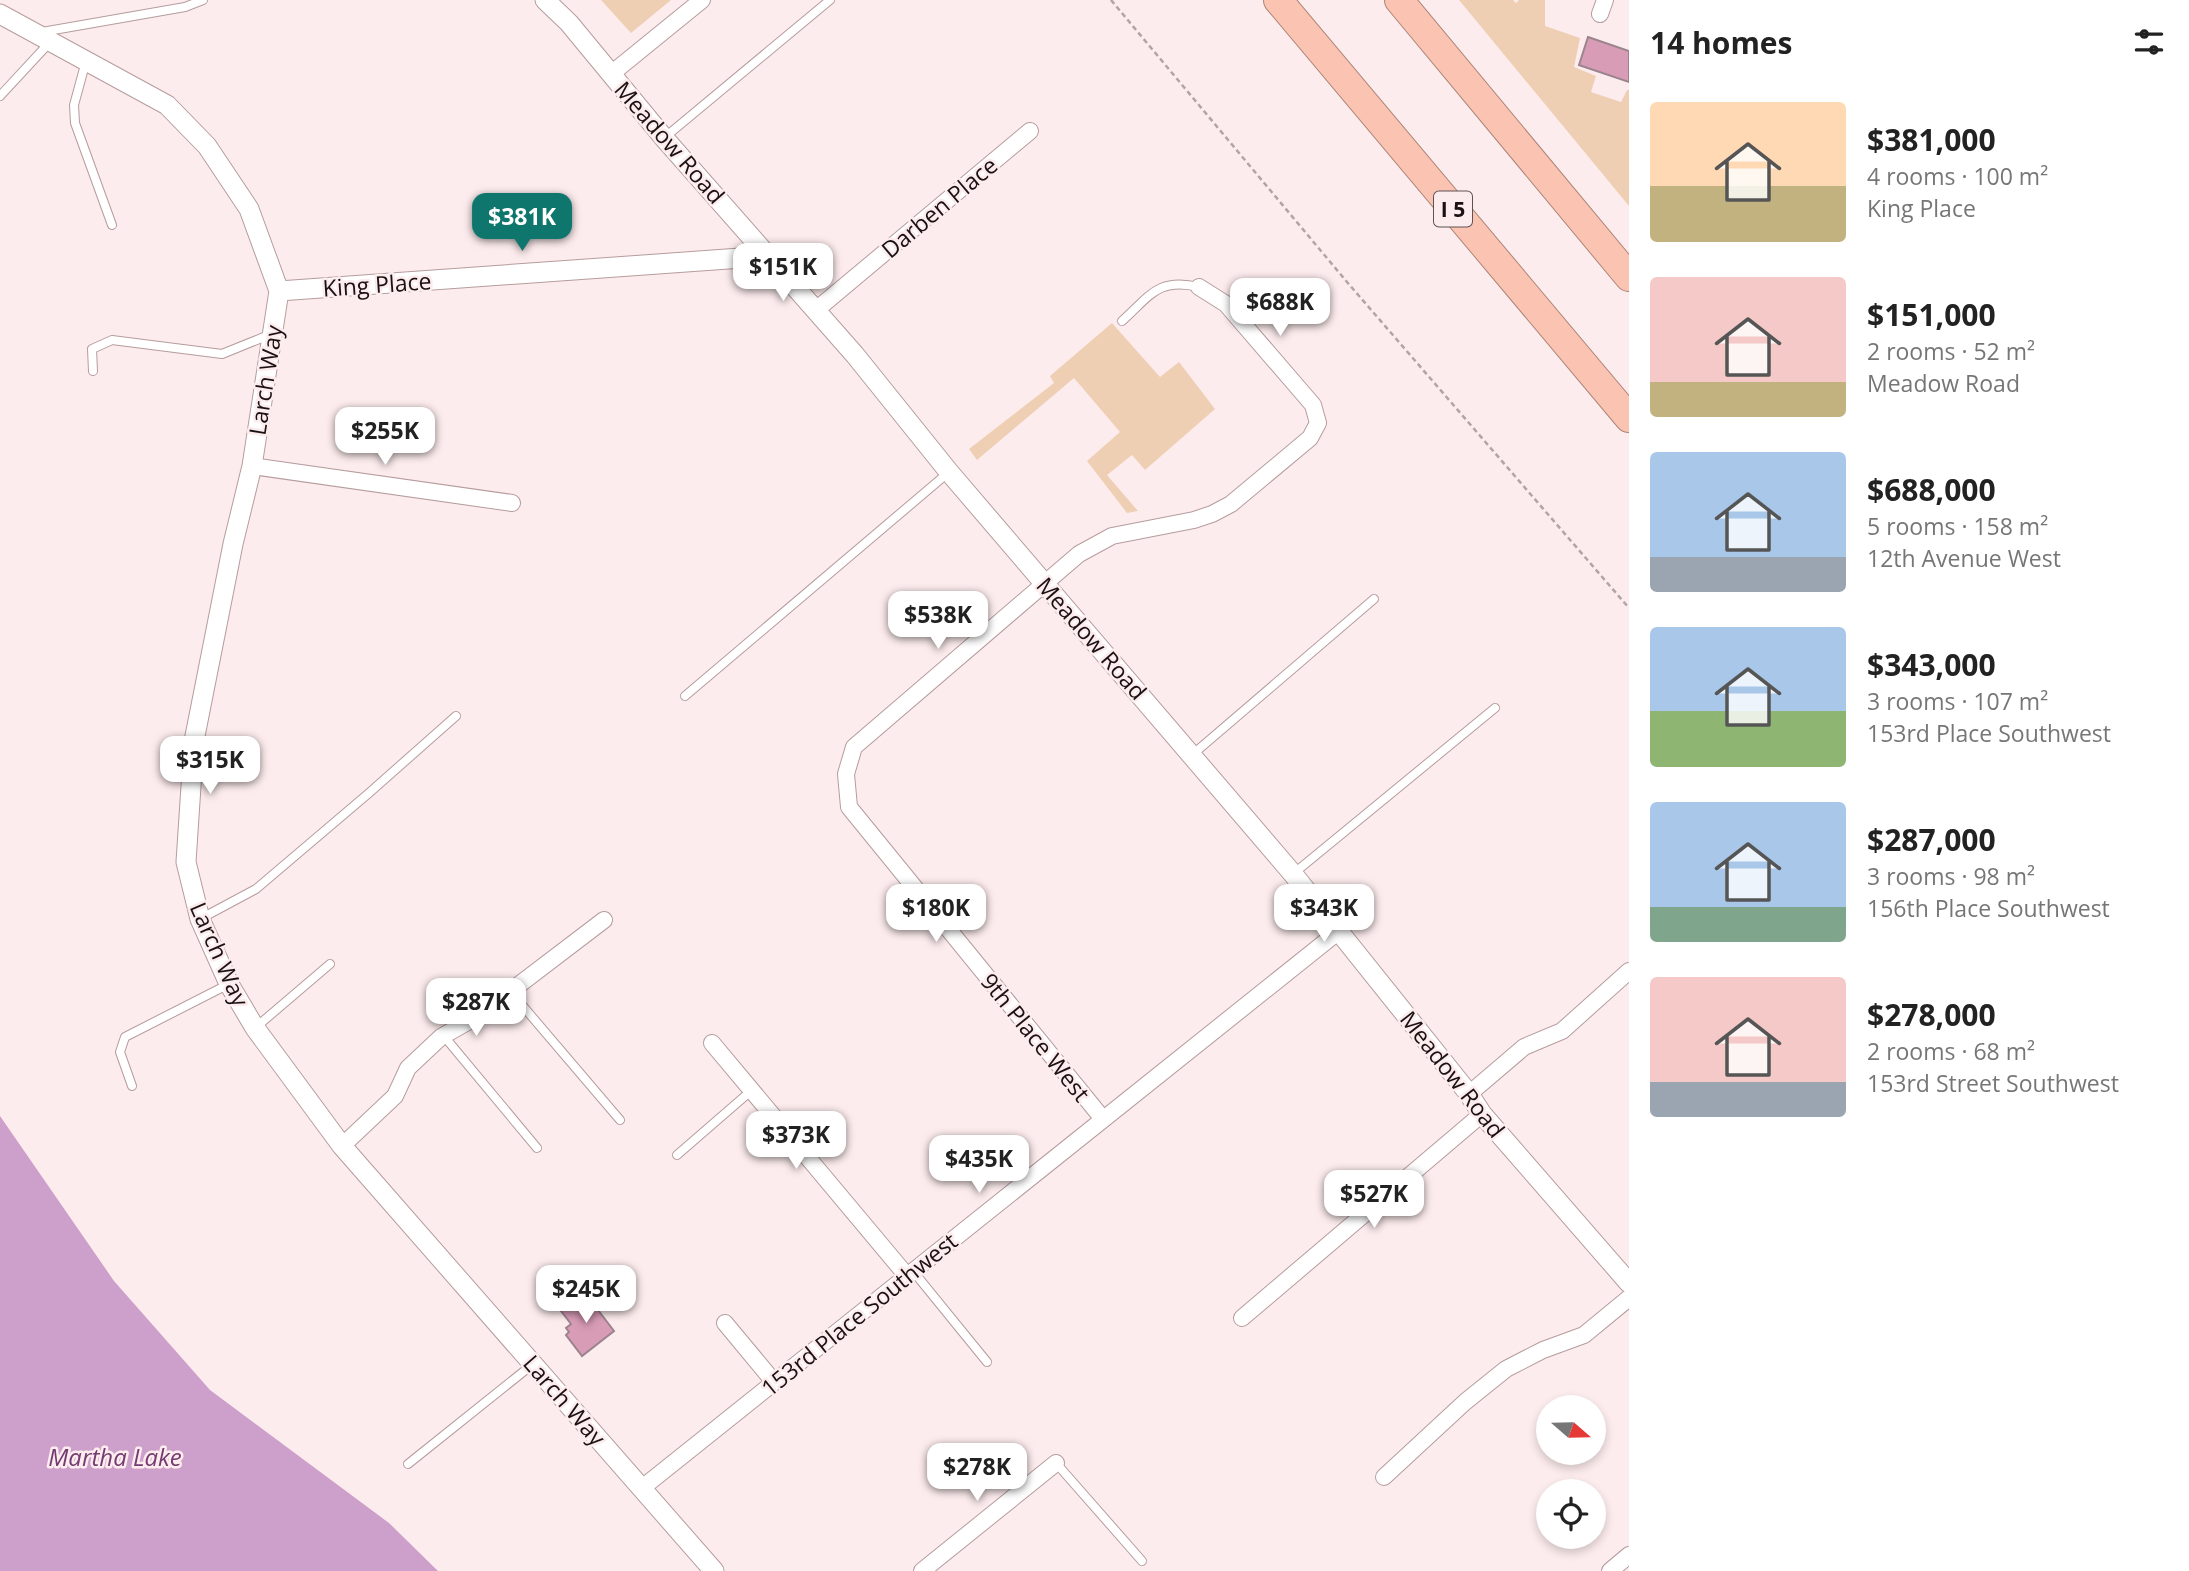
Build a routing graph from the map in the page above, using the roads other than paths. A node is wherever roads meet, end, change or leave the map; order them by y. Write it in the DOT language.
graph roads {
  1 [pos="203,0"];
  2 [pos="702,0"];
  3 [pos="830,0"];
  4 [pos="1278,0"];
  5 [pos="1399,0"];
  6 [pos="554,3"];
  7 [pos="0,14"];
  8 [pos="43,37"];
  9 [pos="86,61"];
  10 [pos="611,74"];
  11 [pos="0,96"];
  12 [pos="1030,131"];
  13 [pos="664,138"];
  14 [pos="112,225"];
  15 [pos="769,256"];
  16 [pos="1629,277"];
  17 [pos="1199,287"];
  18 [pos="278,291"];
  19 [pos="816,310"];
  20 [pos="1122,321"];
  21 [pos="272,334"];
  22 [pos="93,371"];
  23 [pos="1629,418"];
  24 [pos="252,467"];
  25 [pos="949,472"];
  26 [pos="512,503"];
  27 [pos="1045,583"];
  28 [pos="1374,599"];
  29 [pos="685,696"];
  30 [pos="1495,708"];
  31 [pos="456,716"];
  32 [pos="1192,755"];
  33 [pos="1293,874"];
  34 [pos="200,919"];
  35 [pos="604,920"];
  36 [pos="1339,931"];
  37 [pos="330,964"];
  38 [pos="1627,978"];
  39 [pos="229,984"];
  40 [pos="510,991"];
  41 [pos="255,1028"];
  42 [pos="443,1035"];
  43 [pos="712,1043"];
  44 [pos="132,1086"];
  45 [pos="752,1090"];
  46 [pos="1469,1094"];
  47 [pos="1482,1114"];
  48 [pos="1103,1119"];
  49 [pos="620,1120"];
  50 [pos="342,1146"];
  51 [pos="537,1148"];
  52 [pos="677,1155"];
  53 [pos="910,1273"];
  54 [pos="1629,1283"];
  55 [pos="1629,1298"];
  56 [pos="1242,1318"];
  57 [pos="725,1323"];
  58 [pos="987,1362"];
  59 [pos="533,1364"];
  60 [pos="774,1382"];
  61 [pos="1056,1463"];
  62 [pos="408,1464"];
  63 [pos="1384,1477"];
  64 [pos="642,1488"];
  65 [pos="1629,1555"];
  66 [pos="1142,1561"];
  67 [pos="714,1571"];
  68 [pos="922,1571"];
  69 [pos="1610,1571"];
  1 -- 8 [label="lane"];
  2 -- 10 [label="street"];
  3 -- 13 [label="lane"];
  4 -- 23 [label="highway, I 5"];
  5 -- 16 [label="highway"];
  6 -- 10 [label="street, Meadow Road"];
  7 -- 8 [label="street, Larch Way"];
  8 -- 9 [label="street, Larch Way"];
  8 -- 11 [label="lane"];
  9 -- 14 [label="lane"];
  9 -- 18 [label="street, Larch Way"];
  10 -- 13 [label="street, Meadow Road"];
  12 -- 19 [label="street, Darben Place"];
  13 -- 15 [label="street, Meadow Road"];
  15 -- 18 [label="street, King Place"];
  15 -- 19 [label="street, Meadow Road"];
  17 -- 20 [label="lane"];
  17 -- 27 [label="street"];
  18 -- 21 [label="street, Larch Way"];
  19 -- 25 [label="street, Meadow Road"];
  21 -- 22 [label="lane"];
  21 -- 24 [label="street, Larch Way"];
  24 -- 26 [label="street"];
  24 -- 34 [label="street, Larch Way"];
  25 -- 27 [label="street, Meadow Road"];
  25 -- 29 [label="lane"];
  27 -- 32 [label="street, Meadow Road"];
  27 -- 48 [label="street, 9th Place West"];
  28 -- 32 [label="lane"];
  30 -- 33 [label="lane"];
  31 -- 34 [label="lane"];
  32 -- 33 [label="street, Meadow Road"];
  33 -- 36 [label="street, Meadow Road"];
  34 -- 39 [label="street, Larch Way"];
  35 -- 40 [label="street"];
  36 -- 46 [label="street, Meadow Road"];
  36 -- 48 [label="street, 153rd Place Southwest"];
  37 -- 41 [label="lane"];
  38 -- 46 [label="street"];
  39 -- 41 [label="street, Larch Way"];
  39 -- 44 [label="lane"];
  40 -- 42 [label="street"];
  40 -- 49 [label="lane"];
  41 -- 50 [label="street, Larch Way"];
  42 -- 50 [label="street"];
  42 -- 51 [label="lane"];
  43 -- 45 [label="street"];
  45 -- 52 [label="lane"];
  45 -- 53 [label="street"];
  46 -- 47 [label="street, Meadow Road"];
  47 -- 54 [label="street, Meadow Road"];
  47 -- 56 [label="street"];
  48 -- 53 [label="street, 153rd Place Southwest"];
  50 -- 59 [label="street, Larch Way"];
  53 -- 58 [label="lane"];
  53 -- 60 [label="street, 153rd Place Southwest"];
  55 -- 63 [label="street"];
  57 -- 60 [label="street"];
  59 -- 62 [label="lane"];
  59 -- 64 [label="street, Larch Way"];
  60 -- 64 [label="street, 153rd Place Southwest"];
  61 -- 66 [label="lane"];
  61 -- 68 [label="street"];
  64 -- 67 [label="street, Larch Way"];
  65 -- 69 [label="street"];
}
